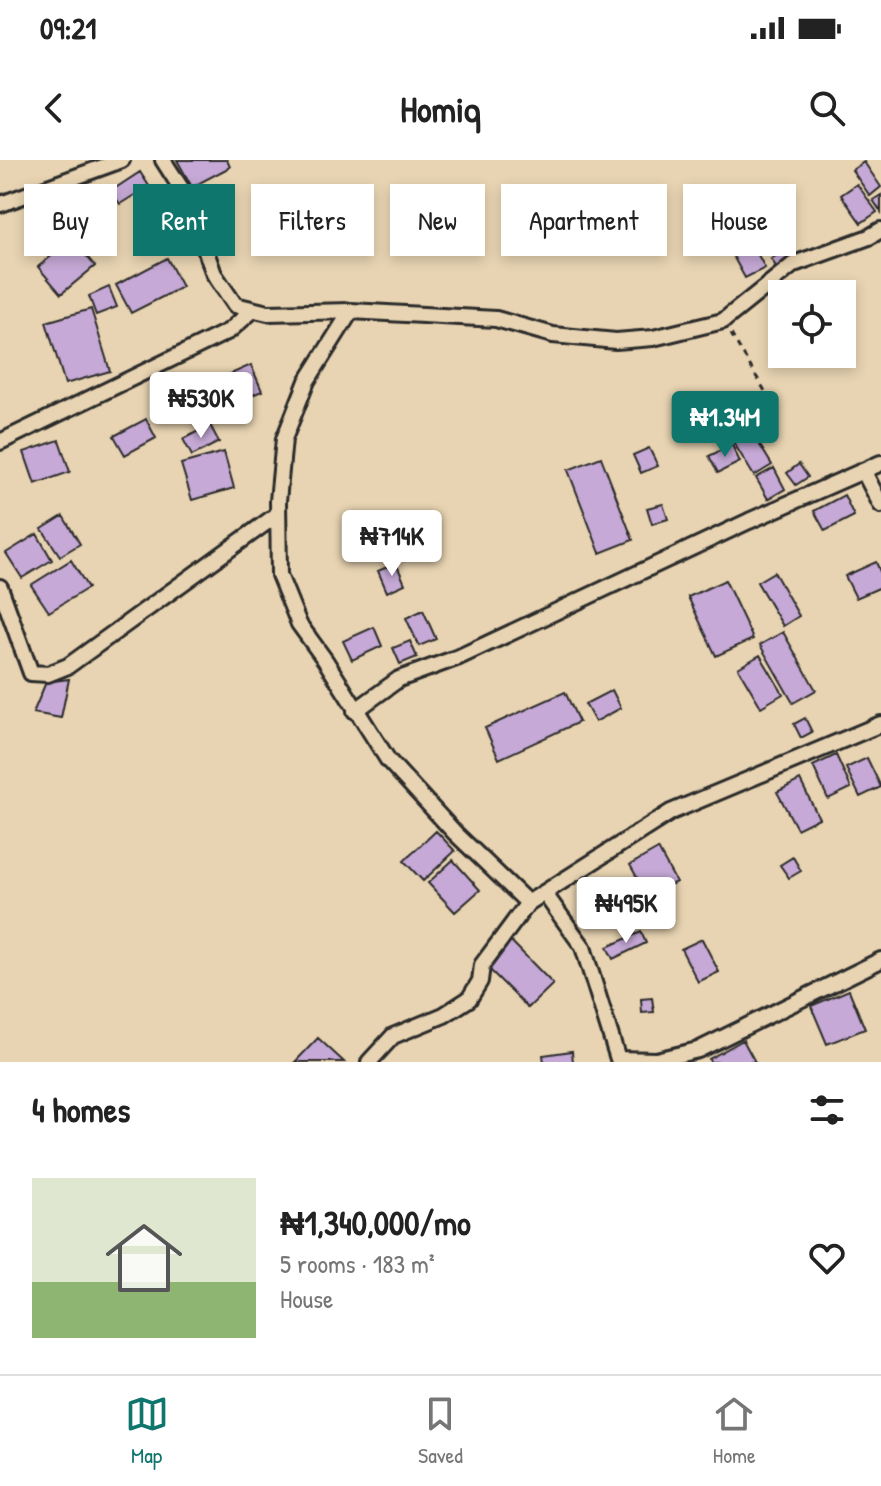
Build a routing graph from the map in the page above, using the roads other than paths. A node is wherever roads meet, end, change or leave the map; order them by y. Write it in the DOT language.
graph roads {
  1 [pos="122,160"];
  2 [pos="163,160"];
  3 [pos="1,204"];
  4 [pos="881,230"];
  5 [pos="252,311"];
  6 [pos="351,311"];
  7 [pos="0,442"];
  8 [pos="881,463"];
  9 [pos="864,472"];
  10 [pos="881,505"];
  11 [pos="278,514"];
  12 [pos="0,587"];
  13 [pos="355,711"];
  14 [pos="881,724"];
  15 [pos="545,894"];
  16 [pos="528,903"];
  17 [pos="881,960"];
  18 [pos="618,1060"];
  19 [pos="369,1062"];
  1 -- 3 [label="street"];
  2 -- 5 [label="street"];
  4 -- 6 [label="street"];
  5 -- 6 [label="street"];
  5 -- 7 [label="street"];
  6 -- 11 [label="street"];
  8 -- 9 [label="street"];
  9 -- 10 [label="street"];
  9 -- 13 [label="street"];
  11 -- 12 [label="street"];
  11 -- 13 [label="street"];
  13 -- 16 [label="street"];
  14 -- 15 [label="street"];
  15 -- 16 [label="street"];
  15 -- 18 [label="street"];
  16 -- 19 [label="street"];
  17 -- 18 [label="street"];
}
